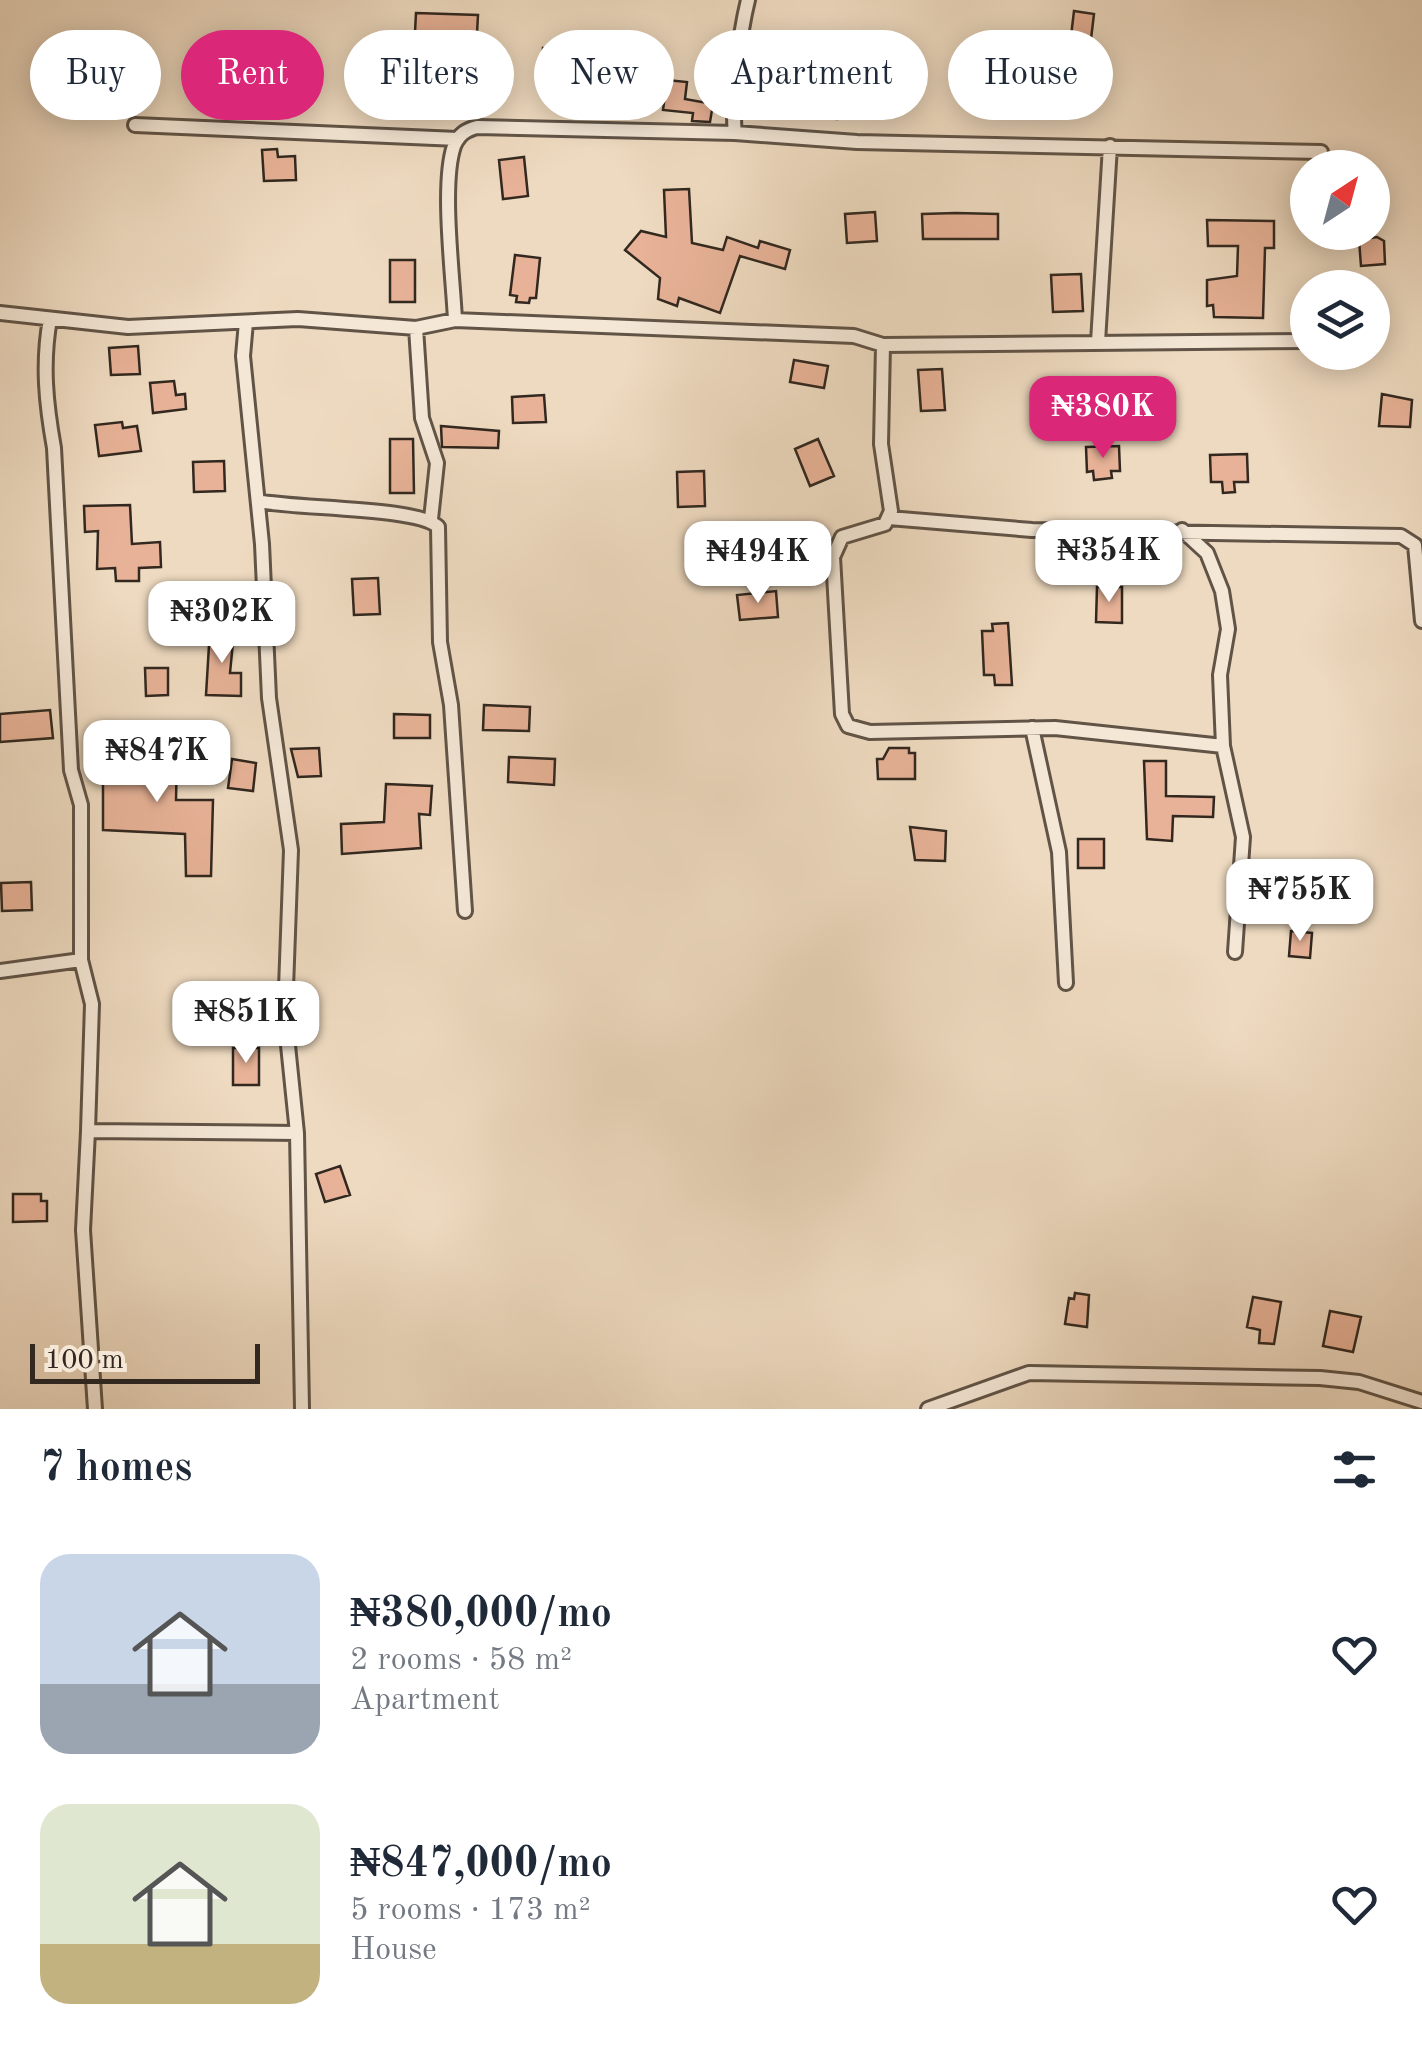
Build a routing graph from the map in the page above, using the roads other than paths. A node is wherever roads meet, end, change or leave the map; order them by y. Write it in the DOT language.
graph roads {
  1 [pos="748,0"];
  2 [pos="134,125"];
  3 [pos="735,133"];
  4 [pos="458,139"];
  5 [pos="1110,146"];
  6 [pos="1290,151"];
  7 [pos="0,313"];
  8 [pos="50,319"];
  9 [pos="454,320"];
  10 [pos="246,322"];
  11 [pos="416,328"];
  12 [pos="1290,340"];
  13 [pos="1098,342"];
  14 [pos="882,346"];
  15 [pos="258,501"];
  16 [pos="889,518"];
  17 [pos="431,519"];
  18 [pos="1182,530"];
  19 [pos="1422,621"];
  20 [pos="1032,728"];
  21 [pos="1223,746"];
  22 [pos="466,912"];
  23 [pos="1235,952"];
  24 [pos="81,960"];
  25 [pos="0,970"];
  26 [pos="1066,983"];
  27 [pos="88,1131"];
  28 [pos="297,1133"];
  29 [pos="1422,1402"];
  30 [pos="95,1409"];
  31 [pos="302,1409"];
  32 [pos="928,1409"];
  1 -- 3 [label="street"];
  2 -- 4 [label="street"];
  3 -- 4 [label="street"];
  3 -- 5 [label="street"];
  4 -- 9 [label="street"];
  5 -- 6 [label="street"];
  5 -- 13 [label="street"];
  7 -- 8 [label="street"];
  8 -- 10 [label="street"];
  8 -- 24 [label="street"];
  9 -- 11 [label="street"];
  9 -- 14 [label="street"];
  10 -- 11 [label="street"];
  10 -- 15 [label="street"];
  11 -- 17 [label="street"];
  12 -- 13 [label="street"];
  13 -- 14 [label="street"];
  14 -- 16 [label="street"];
  15 -- 17 [label="street"];
  15 -- 28 [label="street"];
  16 -- 18 [label="street"];
  16 -- 20 [label="street"];
  17 -- 22 [label="street"];
  18 -- 19 [label="street"];
  18 -- 21 [label="street"];
  20 -- 21 [label="street"];
  20 -- 26 [label="street"];
  21 -- 23 [label="street"];
  24 -- 25 [label="street"];
  24 -- 27 [label="street"];
  27 -- 28 [label="street"];
  27 -- 30 [label="street"];
  28 -- 31 [label="street"];
  29 -- 32 [label="street"];
}
